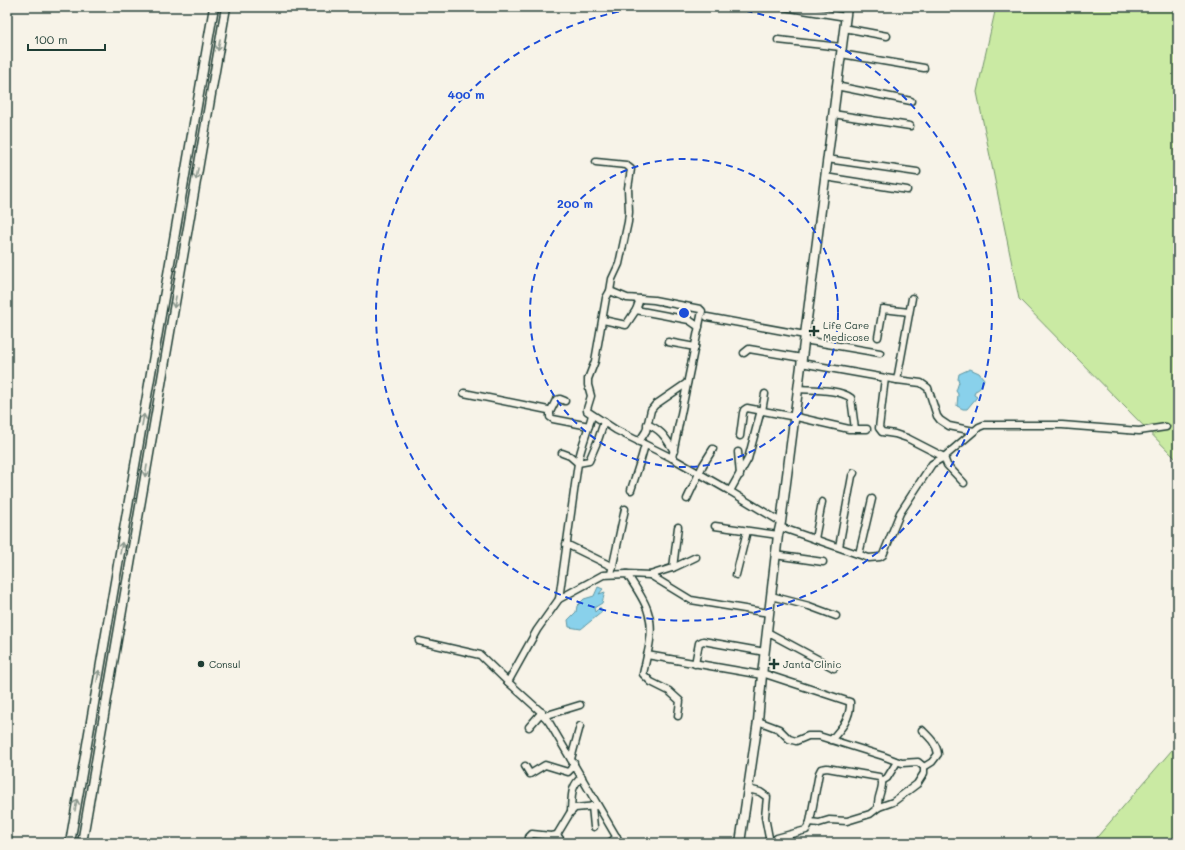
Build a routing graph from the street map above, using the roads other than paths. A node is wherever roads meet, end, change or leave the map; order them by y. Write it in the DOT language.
graph roads {
  1 [pos="214,7"];
  2 [pos="226,7"];
  3 [pos="784,7"];
  4 [pos="847,7"];
  5 [pos="846,17"];
  6 [pos="211,26"];
  7 [pos="222,28"];
  8 [pos="844,28"];
  9 [pos="887,36"];
  10 [pos="778,40"];
  11 [pos="841,51"];
  12 [pos="924,68"];
  13 [pos="836,86"];
  14 [pos="911,101"];
  15 [pos="833,114"];
  16 [pos="910,126"];
  17 [pos="827,159"];
  18 [pos="596,162"];
  19 [pos="917,172"];
  20 [pos="825,177"];
  21 [pos="907,190"];
  22 [pos="610,291"];
  23 [pos="912,298"];
  24 [pos="640,299"];
  25 [pos="885,302"];
  26 [pos="883,309"];
  27 [pos="636,310"];
  28 [pos="909,312"];
  29 [pos="708,318"];
  30 [pos="603,320"];
  31 [pos="699,327"];
  32 [pos="804,337"];
  33 [pos="878,337"];
  34 [pos="668,342"];
  35 [pos="695,347"];
  36 [pos="744,353"];
  37 [pos="880,353"];
  38 [pos="801,360"];
  39 [pos="885,378"];
  40 [pos="897,380"];
  41 [pos="687,384"];
  42 [pos="798,389"];
  43 [pos="464,393"];
  44 [pos="765,394"];
  45 [pos="565,401"];
  46 [pos="761,410"];
  47 [pos="550,412"];
  48 [pos="592,415"];
  49 [pos="794,417"];
  50 [pos="604,422"];
  51 [pos="647,424"];
  52 [pos="589,426"];
  53 [pos="1166,427"];
  54 [pos="855,429"];
  55 [pos="867,429"];
  56 [pos="974,431"];
  57 [pos="740,436"];
  58 [pos="642,443"];
  59 [pos="713,449"];
  60 [pos="738,452"];
  61 [pos="562,453"];
  62 [pos="673,455"];
  63 [pos="944,457"];
  64 [pos="578,463"];
  65 [pos="854,472"];
  66 [pos="699,473"];
  67 [pos="740,475"];
  68 [pos="964,483"];
  69 [pos="631,490"];
  70 [pos="730,492"];
  71 [pos="687,499"];
  72 [pos="872,499"];
  73 [pos="822,502"];
  74 [pos="625,509"];
  75 [pos="780,525"];
  76 [pos="715,526"];
  77 [pos="678,527"];
  78 [pos="747,531"];
  79 [pos="778,535"];
  80 [pos="815,539"];
  81 [pos="566,544"];
  82 [pos="839,547"];
  83 [pos="859,554"];
  84 [pos="775,556"];
  85 [pos="696,557"];
  86 [pos="822,562"];
  87 [pos="672,568"];
  88 [pos="612,571"];
  89 [pos="627,574"];
  90 [pos="650,575"];
  91 [pos="736,575"];
  92 [pos="771,596"];
  93 [pos="559,599"];
  94 [pos="769,614"];
  95 [pos="836,616"];
  96 [pos="767,632"];
  97 [pos="419,641"];
  98 [pos="765,652"];
  99 [pos="647,655"];
  100 [pos="695,664"];
  101 [pos="834,668"];
  102 [pos="762,674"];
  103 [pos="508,682"];
  104 [pos="580,705"];
  105 [pos="543,714"];
  106 [pos="678,716"];
  107 [pos="758,721"];
  108 [pos="580,726"];
  109 [pos="529,727"];
  110 [pos="922,730"];
  111 [pos="831,740"];
  112 [pos="572,761"];
  113 [pos="897,762"];
  114 [pos="525,766"];
  115 [pos="924,767"];
  116 [pos="582,777"];
  117 [pos="882,781"];
  118 [pos="748,789"];
  119 [pos="595,806"];
  120 [pos="879,807"];
  121 [pos="571,811"];
  122 [pos="810,822"];
  123 [pos="594,827"];
  124 [pos="557,835"];
  125 [pos="617,837"];
  126 [pos="70,843"];
  127 [pos="82,843"];
  128 [pos="529,843"];
  129 [pos="552,843"];
  130 [pos="563,843"];
  131 [pos="609,843"];
  132 [pos="620,843"];
  133 [pos="740,843"];
  134 [pos="771,843"];
  1 -- 6 [label="street"];
  2 -- 7 [label="street"];
  3 -- 5 [label="street"];
  4 -- 5 [label="street"];
  5 -- 8 [label="street"];
  6 -- 7 [label="street"];
  126 -- 6 [label="street, one-way"];
  7 -- 127 [label="street, one-way"];
  8 -- 9 [label="street"];
  8 -- 11 [label="street"];
  10 -- 11 [label="street"];
  11 -- 12 [label="street"];
  11 -- 13 [label="street"];
  13 -- 14 [label="street"];
  13 -- 15 [label="street"];
  15 -- 16 [label="street"];
  15 -- 17 [label="street"];
  17 -- 19 [label="street"];
  17 -- 20 [label="street"];
  18 -- 22 [label="street"];
  20 -- 21 [label="street"];
  20 -- 32 [label="street"];
  22 -- 24 [label="street"];
  22 -- 30 [label="street"];
  23 -- 28 [label="street"];
  24 -- 27 [label="street"];
  24 -- 31 [label="street"];
  25 -- 26 [label="street"];
  26 -- 28 [label="street"];
  26 -- 33 [label="street"];
  27 -- 30 [label="street"];
  27 -- 31 [label="street"];
  28 -- 40 [label="street"];
  29 -- 32 [label="street"];
  30 -- 48 [label="street"];
  31 -- 35 [label="street"];
  32 -- 37 [label="street"];
  32 -- 38 [label="street"];
  34 -- 35 [label="street"];
  35 -- 41 [label="street"];
  36 -- 38 [label="street"];
  38 -- 39 [label="street"];
  38 -- 42 [label="street"];
  39 -- 40 [label="street"];
  39 -- 63 [label="street"];
  40 -- 56 [label="street"];
  41 -- 51 [label="street"];
  41 -- 62 [label="street"];
  42 -- 49 [label="street"];
  42 -- 54 [label="street"];
  43 -- 47 [label="street"];
  44 -- 46 [label="street"];
  45 -- 47 [label="street"];
  46 -- 49 [label="street"];
  46 -- 57 [label="street"];
  46 -- 67 [label="street"];
  47 -- 52 [label="street"];
  48 -- 50 [label="street"];
  48 -- 52 [label="street"];
  49 -- 54 [label="street"];
  49 -- 75 [label="street"];
  50 -- 58 [label="street"];
  50 -- 64 [label="street"];
  51 -- 58 [label="street"];
  51 -- 62 [label="street"];
  52 -- 64 [label="street"];
  53 -- 56 [label="street"];
  54 -- 55 [label="street"];
  56 -- 63 [label="street"];
  58 -- 62 [label="street"];
  58 -- 69 [label="street"];
  59 -- 66 [label="street"];
  60 -- 67 [label="street"];
  61 -- 64 [label="street"];
  62 -- 66 [label="street"];
  63 -- 68 [label="street"];
  63 -- 83 [label="street"];
  64 -- 81 [label="street"];
  65 -- 82 [label="street"];
  66 -- 70 [label="street"];
  66 -- 71 [label="street"];
  67 -- 70 [label="street"];
  70 -- 75 [label="street"];
  72 -- 83 [label="street"];
  73 -- 80 [label="street"];
  74 -- 88 [label="street"];
  75 -- 79 [label="street"];
  75 -- 80 [label="street"];
  76 -- 78 [label="street"];
  77 -- 87 [label="street"];
  78 -- 79 [label="street"];
  78 -- 91 [label="street"];
  79 -- 84 [label="street"];
  80 -- 82 [label="street"];
  81 -- 88 [label="street"];
  81 -- 93 [label="street"];
  82 -- 83 [label="street"];
  84 -- 86 [label="street"];
  84 -- 92 [label="street"];
  85 -- 87 [label="street"];
  87 -- 90 [label="street"];
  88 -- 89 [label="street"];
  88 -- 93 [label="street"];
  89 -- 90 [label="street"];
  89 -- 99 [label="street"];
  90 -- 94 [label="street"];
  92 -- 94 [label="street"];
  92 -- 95 [label="street"];
  93 -- 103 [label="street"];
  94 -- 96 [label="street"];
  96 -- 98 [label="street"];
  96 -- 101 [label="street"];
  97 -- 103 [label="street"];
  98 -- 100 [label="street"];
  98 -- 102 [label="street"];
  99 -- 100 [label="street"];
  99 -- 106 [label="street"];
  100 -- 102 [label="street"];
  102 -- 107 [label="street"];
  102 -- 111 [label="street"];
  103 -- 105 [label="street"];
  104 -- 105 [label="street"];
  105 -- 109 [label="street"];
  105 -- 112 [label="street"];
  107 -- 111 [label="street"];
  107 -- 118 [label="street"];
  108 -- 112 [label="street"];
  110 -- 115 [label="street"];
  111 -- 113 [label="street"];
  112 -- 114 [label="street"];
  112 -- 116 [label="street"];
  113 -- 115 [label="street"];
  113 -- 117 [label="street"];
  115 -- 120 [label="street"];
  116 -- 119 [label="street"];
  116 -- 121 [label="street"];
  117 -- 120 [label="street"];
  117 -- 122 [label="street"];
  118 -- 133 [label="street"];
  118 -- 134 [label="street"];
  119 -- 121 [label="street"];
  119 -- 123 [label="street"];
  119 -- 125 [label="street"];
  120 -- 122 [label="street"];
  121 -- 124 [label="street"];
  122 -- 134 [label="street"];
  124 -- 128 [label="street"];
  124 -- 129 [label="street"];
  124 -- 130 [label="street"];
  125 -- 131 [label="street"];
  125 -- 132 [label="street"];
}
